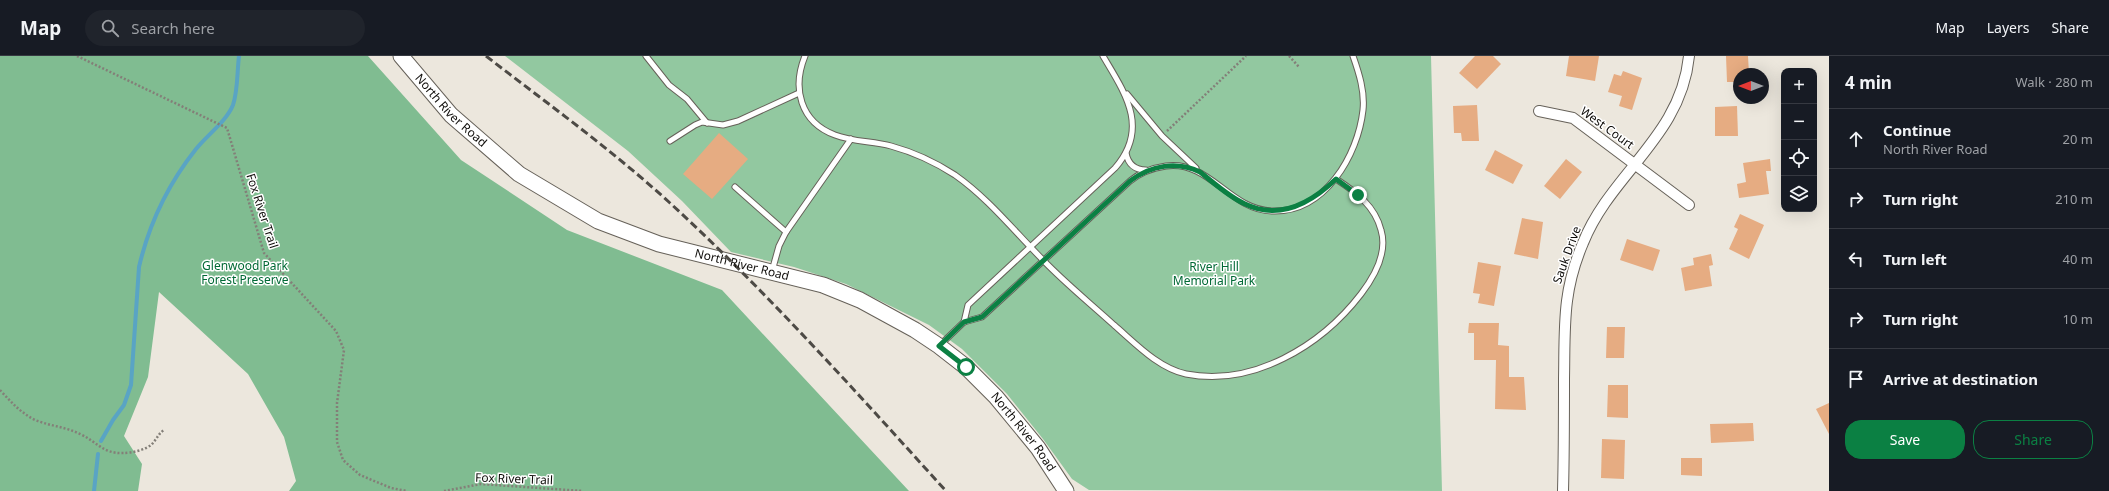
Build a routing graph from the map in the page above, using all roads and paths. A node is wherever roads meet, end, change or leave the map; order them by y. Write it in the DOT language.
graph roads {
  1 [pos="77,56"];
  2 [pos="401,56"];
  3 [pos="646,56"];
  4 [pos="805,56"];
  5 [pos="1103,56"];
  6 [pos="1246,56"];
  7 [pos="1288,56"];
  8 [pos="1353,56"];
  9 [pos="1689,56"];
  10 [pos="1299,67"];
  11 [pos="1123,88"];
  12 [pos="799,93"];
  13 [pos="1539,111"];
  14 [pos="707,123"];
  15 [pos="1162,136"];
  16 [pos="850,139"];
  17 [pos="670,141"];
  18 [pos="1126,152"];
  19 [pos="1636,166"];
  20 [pos="1147,170"];
  21 [pos="1200,172"];
  22 [pos="1336,179"];
  23 [pos="736,187"];
  24 [pos="1689,205"];
  25 [pos="786,232"];
  26 [pos="1031,246"];
  27 [pos="1043,261"];
  28 [pos="772,272"];
  29 [pos="964,322"];
  30 [pos="939,346"];
  31 [pos="0,390"];
  32 [pos="164,430"];
  33 [pos="407,491"];
  34 [pos="444,491"];
  35 [pos="583,491"];
  36 [pos="1066,491"];
  37 [pos="1563,491"];
  1 -- 33 [label="path, Fox River Trail"];
  2 -- 28 [label="main road, North River Road"];
  3 -- 14 [label="lane"];
  4 -- 12 [label="lane"];
  5 -- 11 [label="lane"];
  6 -- 15 [label="path"];
  7 -- 10 [label="path"];
  8 -- 22 [label="lane"];
  9 -- 19 [label="street, Sauk Drive"];
  11 -- 15 [label="lane"];
  11 -- 18 [label="lane"];
  12 -- 14 [label="lane"];
  12 -- 16 [label="lane"];
  13 -- 19 [label="street, West Court"];
  14 -- 17 [label="lane"];
  15 -- 21 [label="lane"];
  16 -- 25 [label="lane"];
  16 -- 26 [label="lane"];
  18 -- 20 [label="lane"];
  18 -- 26 [label="lane"];
  19 -- 24 [label="street, West Court"];
  19 -- 37 [label="street, Sauk Drive"];
  20 -- 21 [label="lane"];
  20 -- 27 [label="lane"];
  21 -- 22 [label="lane"];
  22 -- 27 [label="lane"];
  23 -- 25 [label="lane"];
  25 -- 28 [label="lane"];
  26 -- 27 [label="lane"];
  26 -- 29 [label="lane"];
  27 -- 29 [label="lane"];
  28 -- 30 [label="main road, North River Road"];
  29 -- 30 [label="lane"];
  30 -- 36 [label="main road, North River Road"];
  31 -- 32 [label="path"];
  34 -- 35 [label="path, Fox River Trail"];
}
